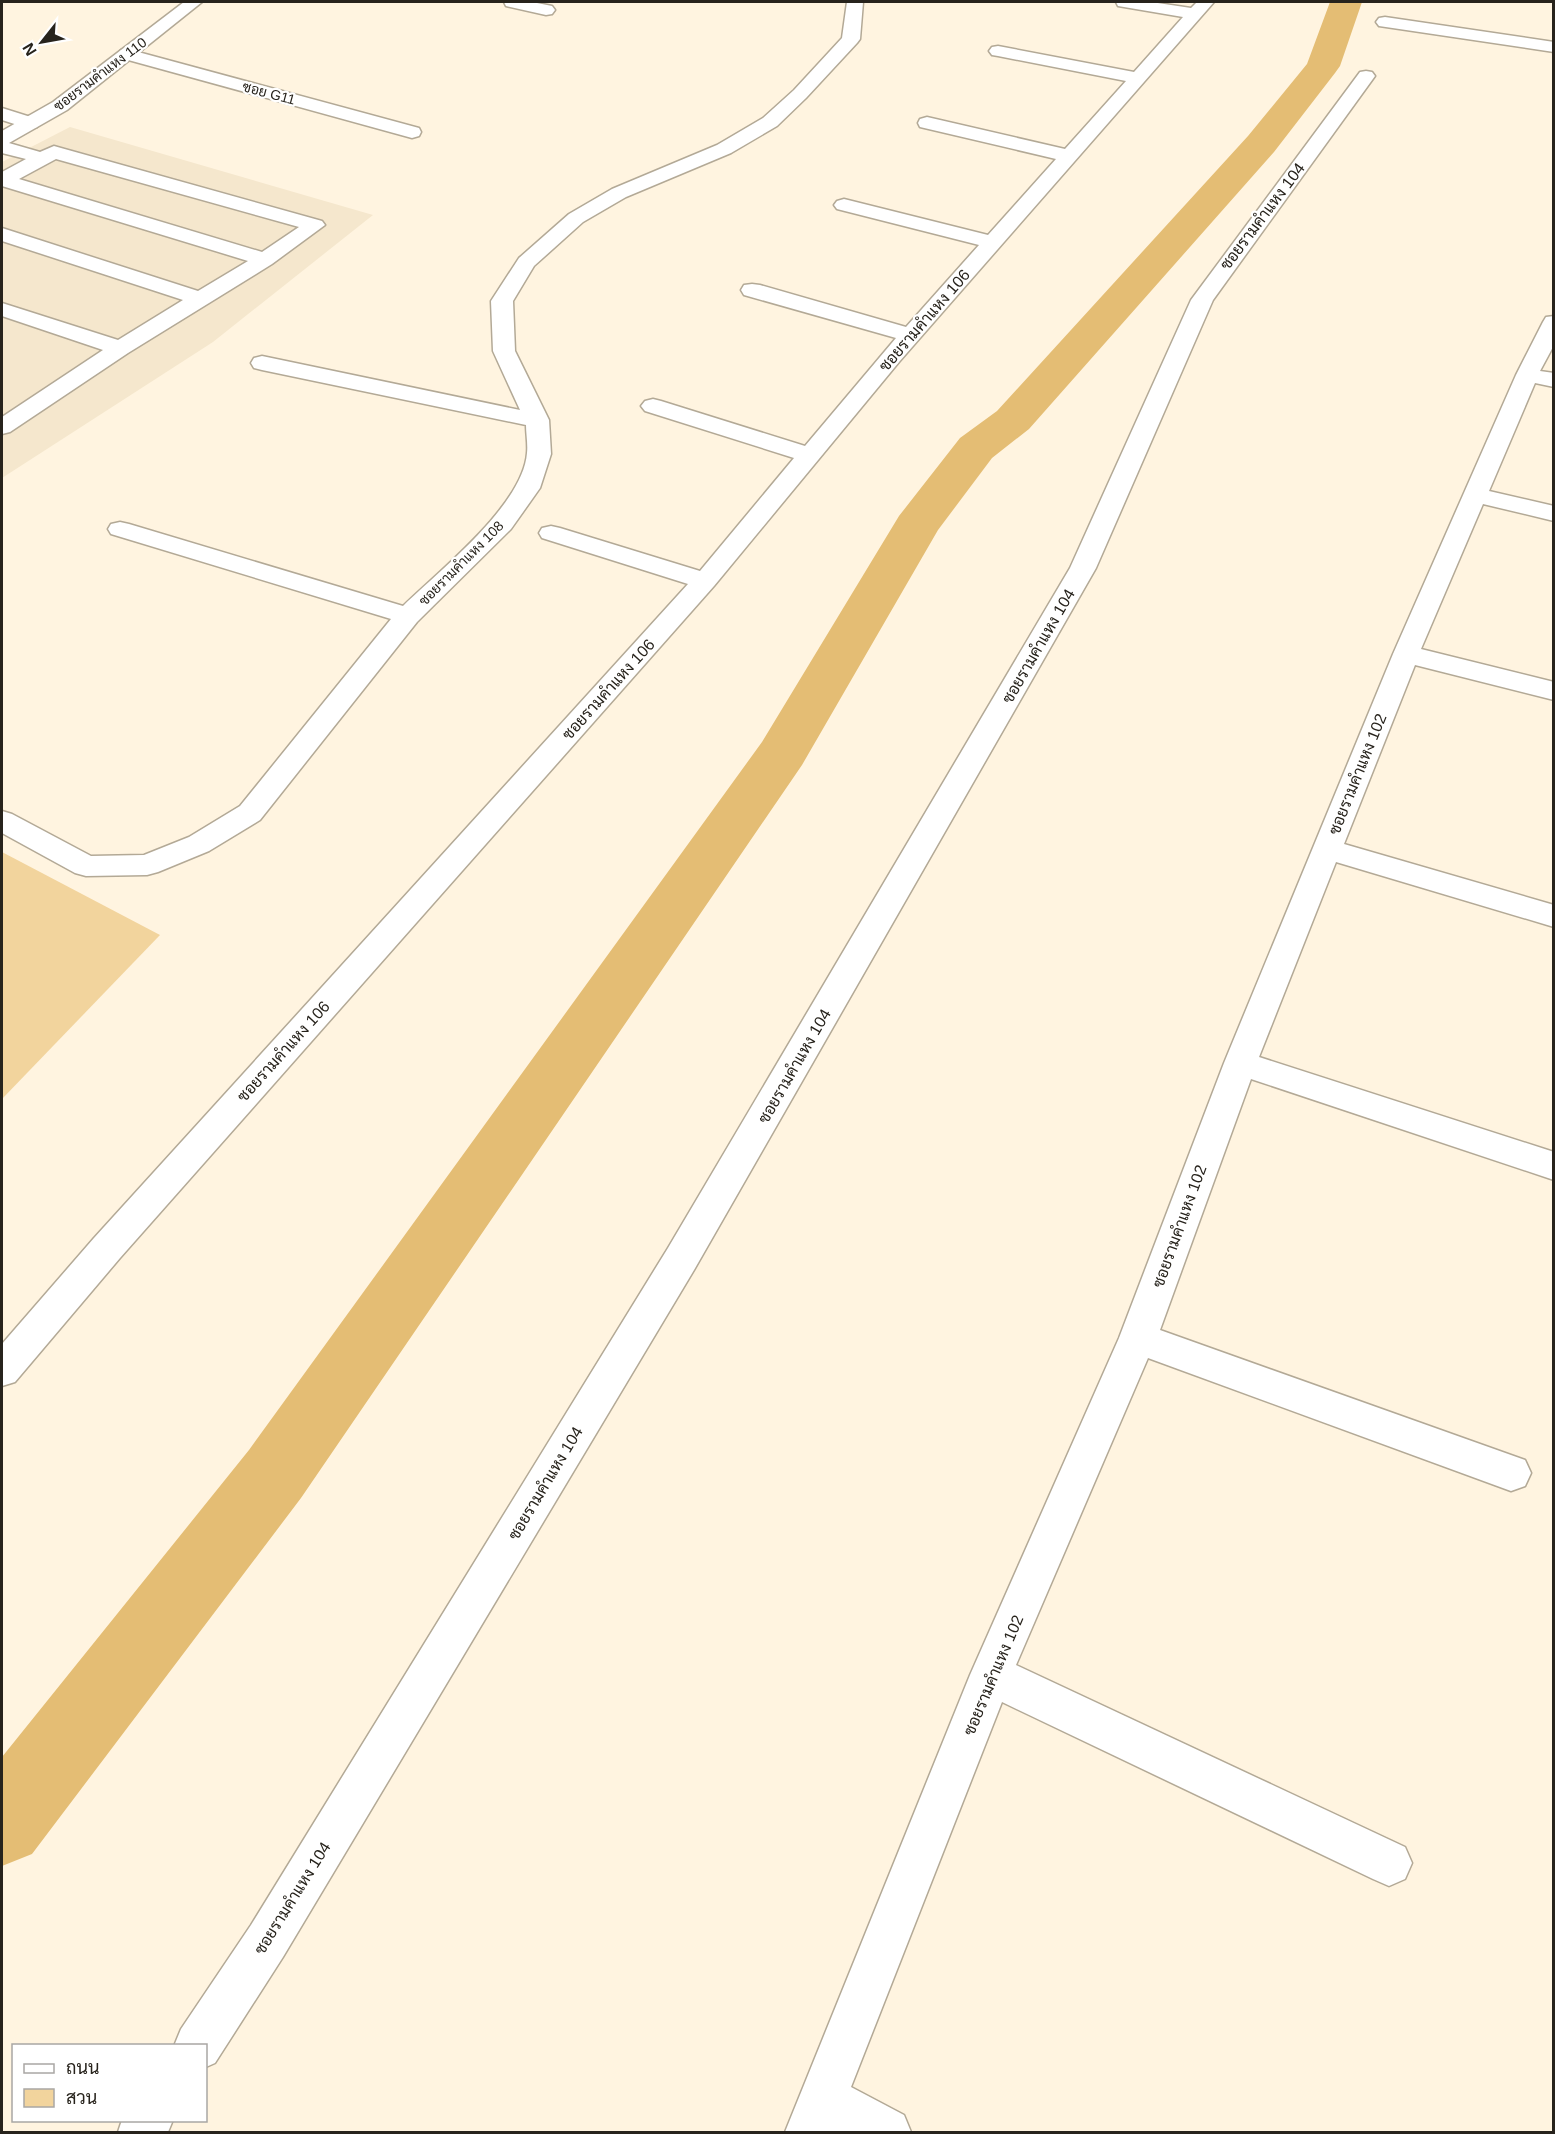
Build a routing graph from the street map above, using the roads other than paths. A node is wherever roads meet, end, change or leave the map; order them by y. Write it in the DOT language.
graph roads {
  1 [pos="194,2"];
  2 [pos="512,2"];
  3 [pos="855,2"];
  4 [pos="1124,2"];
  5 [pos="1200,8"];
  6 [pos="546,10"];
  7 [pos="1385,22"];
  8 [pos="1554,46"];
  9 [pos="998,51"];
  10 [pos="127,54"];
  11 [pos="1366,76"];
  12 [pos="1138,78"];
  13 [pos="2,114"];
  14 [pos="30,123"];
  15 [pos="927,123"];
  16 [pos="412,132"];
  17 [pos="2,139"];
  18 [pos="2,147"];
  19 [pos="1069,156"];
  20 [pos="42,158"];
  21 [pos="2,180"];
  22 [pos="844,205"];
  23 [pos="2,234"];
  24 [pos="993,242"];
  25 [pos="265,260"];
  26 [pos="752,290"];
  27 [pos="200,299"];
  28 [pos="2,309"];
  29 [pos="1554,322"];
  30 [pos="910,335"];
  31 [pos="120,348"];
  32 [pos="262,363"];
  33 [pos="1540,377"];
  34 [pos="653,406"];
  35 [pos="537,420"];
  36 [pos="2,427"];
  37 [pos="809,455"];
  38 [pos="1474,495"];
  39 [pos="1554,514"];
  40 [pos="120,529"];
  41 [pos="551,533"];
  42 [pos="705,581"];
  43 [pos="408,616"];
  44 [pos="1406,654"];
  45 [pos="1554,692"];
  46 [pos="2,821"];
  47 [pos="1327,849"];
  48 [pos="1554,916"];
  49 [pos="1240,1063"];
  50 [pos="1554,1166"];
  51 [pos="1138,1338"];
  52 [pos="2,1370"];
  53 [pos="1511,1473"];
  54 [pos="991,1675"];
  55 [pos="1389,1863"];
  56 [pos="199,2044"];
  57 [pos="817,2116"];
  58 [pos="887,2133"];
  1 -- 10 [label="street, ซอยรามคำแหง 110"];
  2 -- 6 [label="street"];
  3 -- 35 [label="street, ซอยรามคำแหง 108"];
  4 -- 5 [label="street"];
  5 -- 12 [label="street, ซอยรามคําแหง 106"];
  7 -- 8 [label="street"];
  9 -- 12 [label="street"];
  10 -- 14 [label="street, ซอยรามคำแหง 110"];
  10 -- 16 [label="street, ซอย G11"];
  11 -- 56 [label="street, ซอยรามคําแหง 104"];
  12 -- 19 [label="street, ซอยรามคําแหง 106"];
  13 -- 14 [label="street"];
  14 -- 17 [label="street, ซอยรามคำแหง 110"];
  15 -- 19 [label="street"];
  18 -- 20 [label="street"];
  19 -- 24 [label="street, ซอยรามคําแหง 106"];
  20 -- 21 [label="street"];
  20 -- 25 [label="street"];
  21 -- 25 [label="street"];
  22 -- 24 [label="street"];
  23 -- 27 [label="street"];
  24 -- 30 [label="street, ซอยรามคําแหง 106"];
  25 -- 27 [label="street"];
  26 -- 30 [label="street"];
  27 -- 31 [label="street"];
  28 -- 31 [label="street"];
  29 -- 33 [label="street, ซอยรามคําแหง 102"];
  30 -- 37 [label="street, ซอยรามคําแหง 106"];
  31 -- 36 [label="street"];
  32 -- 35 [label="street"];
  33 -- 38 [label="street, ซอยรามคําแหง 102"];
  34 -- 37 [label="street"];
  35 -- 43 [label="street, ซอยรามคำแหง 108"];
  37 -- 42 [label="street, ซอยรามคําแหง 106"];
  38 -- 39 [label="street"];
  38 -- 44 [label="street, ซอยรามคําแหง 102"];
  40 -- 43 [label="street"];
  41 -- 42 [label="street"];
  42 -- 52 [label="street, ซอยรามคําแหง 106"];
  43 -- 46 [label="street, ซอยรามคำแหง 108"];
  44 -- 45 [label="street"];
  44 -- 47 [label="street, ซอยรามคําแหง 102"];
  47 -- 48 [label="street"];
  47 -- 49 [label="street, ซอยรามคําแหง 102"];
  49 -- 50 [label="street"];
  49 -- 51 [label="street, ซอยรามคําแหง 102"];
  51 -- 53 [label="street"];
  51 -- 54 [label="street, ซอยรามคําแหง 102"];
  54 -- 55 [label="street"];
  54 -- 57 [label="street, ซอยรามคําแหง 102"];
  57 -- 58 [label="street"];
}
